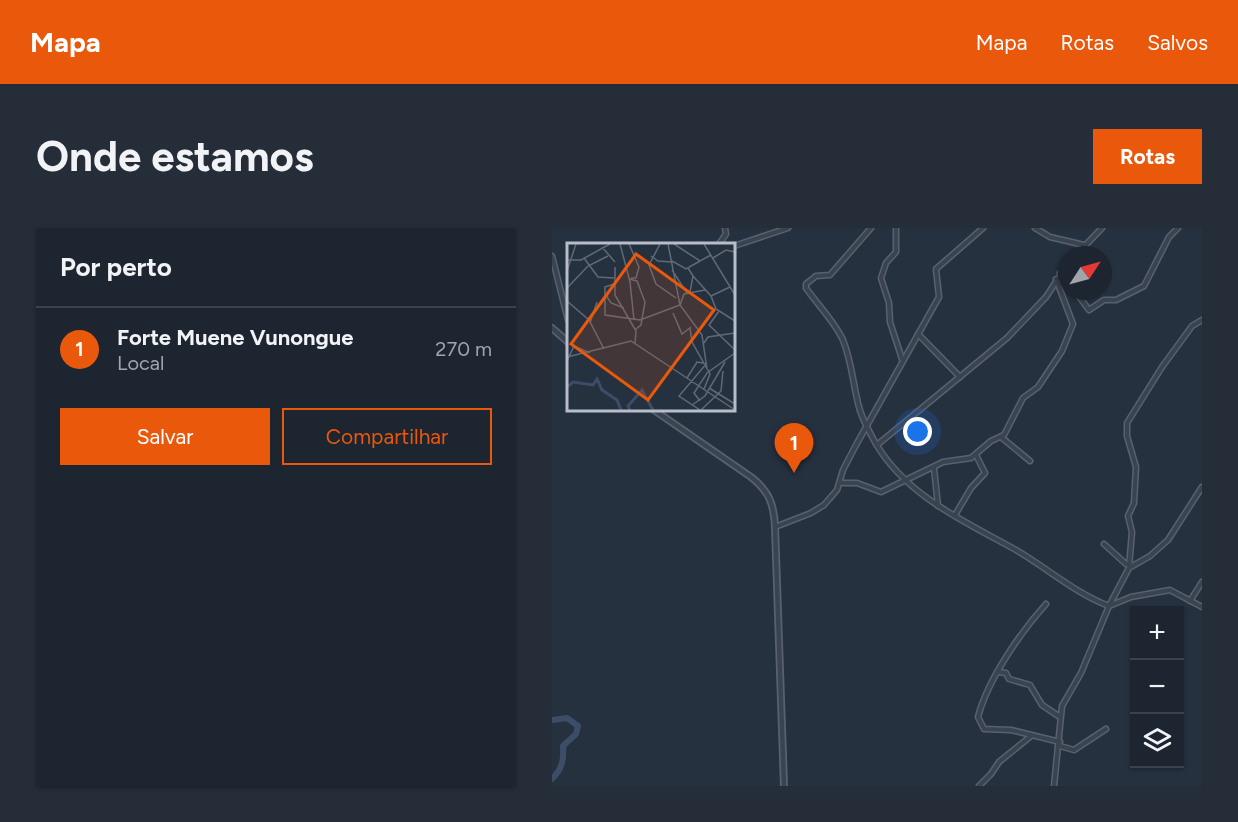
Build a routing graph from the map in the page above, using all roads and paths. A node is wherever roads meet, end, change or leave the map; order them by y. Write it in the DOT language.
graph roads {
  1 [pos="725,228"];
  2 [pos="788,228"];
  3 [pos="871,228"];
  4 [pos="896,228"];
  5 [pos="984,228"];
  6 [pos="1035,228"];
  7 [pos="1102,228"];
  8 [pos="1169,228"];
  9 [pos="1178,228"];
  10 [pos="1171,235"];
  11 [pos="720,243"];
  12 [pos="1084,245"];
  13 [pos="735,246"];
  14 [pos="552,256"];
  15 [pos="1058,276"];
  16 [pos="1056,279"];
  17 [pos="1082,300"];
  18 [pos="1104,300"];
  19 [pos="1112,300"];
  20 [pos="567,316"];
  21 [pos="1202,320"];
  22 [pos="552,328"];
  23 [pos="918,334"];
  24 [pos="567,341"];
  25 [pos="902,359"];
  26 [pos="960,377"];
  27 [pos="655,411"];
  28 [pos="868,425"];
  29 [pos="1001,437"];
  30 [pos="877,445"];
  31 [pos="976,455"];
  32 [pos="1030,461"];
  33 [pos="934,468"];
  34 [pos="904,480"];
  35 [pos="842,483"];
  36 [pos="1202,487"];
  37 [pos="938,506"];
  38 [pos="955,515"];
  39 [pos="775,527"];
  40 [pos="1104,544"];
  41 [pos="1129,566"];
  42 [pos="1202,582"];
  43 [pos="1191,601"];
  44 [pos="1046,604"];
  45 [pos="1109,606"];
  46 [pos="1202,607"];
  47 [pos="999,673"];
  48 [pos="1060,717"];
  49 [pos="1106,729"];
  50 [pos="1031,736"];
  51 [pos="1060,744"];
  52 [pos="784,786"];
  53 [pos="978,786"];
  54 [pos="1054,786"];
  1 -- 11 [label="street"];
  2 -- 13 [label="street"];
  3 -- 28 [label="street"];
  4 -- 25 [label="street"];
  5 -- 23 [label="street"];
  6 -- 12 [label="street"];
  7 -- 12 [label="street"];
  8 -- 10 [label="street"];
  9 -- 10 [label="street"];
  10 -- 19 [label="street"];
  14 -- 20 [label="street"];
  15 -- 16 [label="street"];
  16 -- 26 [label="street"];
  16 -- 29 [label="street"];
  17 -- 18 [label="street"];
  21 -- 41 [label="street"];
  22 -- 24 [label="street"];
  23 -- 25 [label="street"];
  23 -- 26 [label="street"];
  25 -- 28 [label="street"];
  26 -- 30 [label="street"];
  27 -- 39 [label="street"];
  28 -- 30 [label="street"];
  28 -- 35 [label="street"];
  29 -- 31 [label="street"];
  29 -- 32 [label="street"];
  30 -- 34 [label="street"];
  31 -- 33 [label="street"];
  31 -- 38 [label="street"];
  33 -- 34 [label="street"];
  33 -- 37 [label="street"];
  34 -- 35 [label="street"];
  34 -- 37 [label="street"];
  35 -- 39 [label="street"];
  36 -- 41 [label="street"];
  37 -- 38 [label="street"];
  38 -- 45 [label="street"];
  39 -- 52 [label="street"];
  40 -- 41 [label="street"];
  41 -- 45 [label="street"];
  42 -- 43 [label="street"];
  43 -- 45 [label="street"];
  43 -- 46 [label="street"];
  44 -- 47 [label="street"];
  45 -- 48 [label="street"];
  47 -- 48 [label="street"];
  47 -- 50 [label="street"];
  48 -- 51 [label="street"];
  49 -- 51 [label="street"];
  50 -- 51 [label="street"];
  50 -- 53 [label="street"];
  51 -- 54 [label="street"];
}
